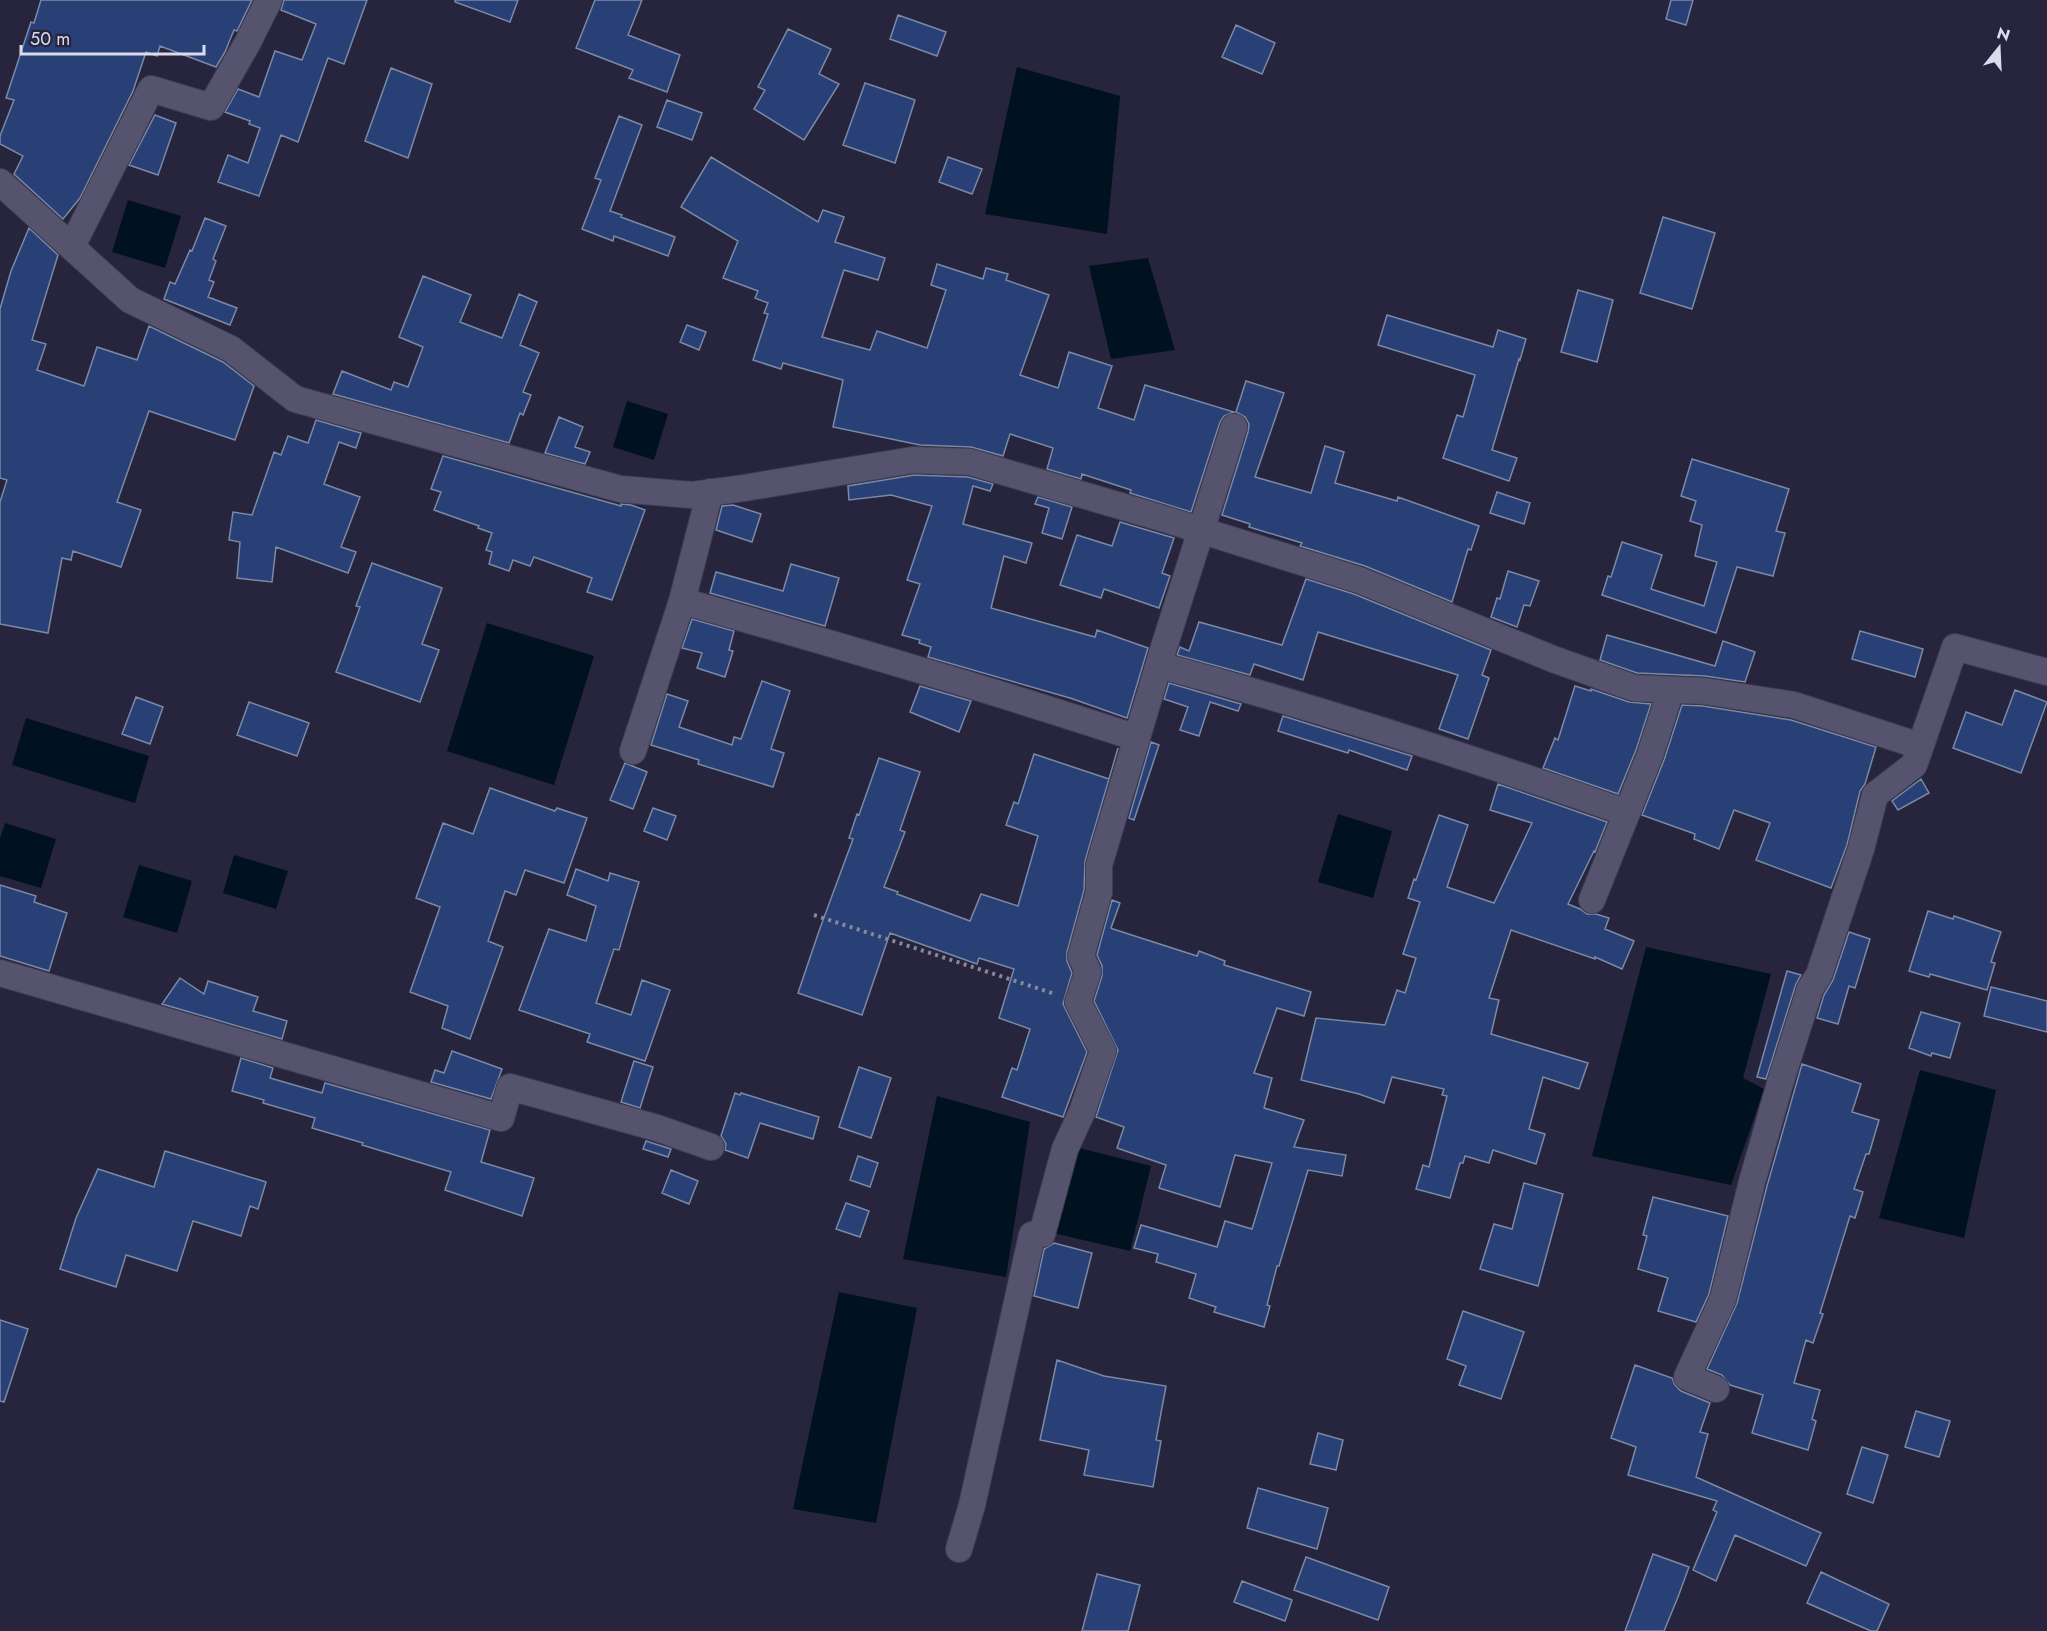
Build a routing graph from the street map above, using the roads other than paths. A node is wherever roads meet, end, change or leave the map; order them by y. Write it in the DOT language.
graph roads {
  1 [pos="268,0"];
  2 [pos="0,182"];
  3 [pos="72,246"];
  4 [pos="1234,427"];
  5 [pos="710,492"];
  6 [pos="1202,531"];
  7 [pos="682,601"];
  8 [pos="1159,665"];
  9 [pos="2047,672"];
  10 [pos="1671,690"];
  11 [pos="1137,738"];
  12 [pos="1920,746"];
  13 [pos="633,751"];
  14 [pos="1627,813"];
  15 [pos="1592,900"];
  16 [pos="0,973"];
  17 [pos="711,1147"];
  18 [pos="1716,1389"];
  19 [pos="959,1549"];
  1 -- 3 [label="street"];
  2 -- 3 [label="street"];
  3 -- 5 [label="street"];
  4 -- 6 [label="street"];
  5 -- 6 [label="street"];
  5 -- 7 [label="street"];
  6 -- 8 [label="street"];
  6 -- 10 [label="street"];
  7 -- 11 [label="street"];
  7 -- 13 [label="street"];
  8 -- 11 [label="street"];
  8 -- 14 [label="street"];
  9 -- 12 [label="street"];
  10 -- 12 [label="street"];
  10 -- 14 [label="street"];
  11 -- 19 [label="street"];
  12 -- 18 [label="street"];
  14 -- 15 [label="street"];
  16 -- 17 [label="street"];
}
